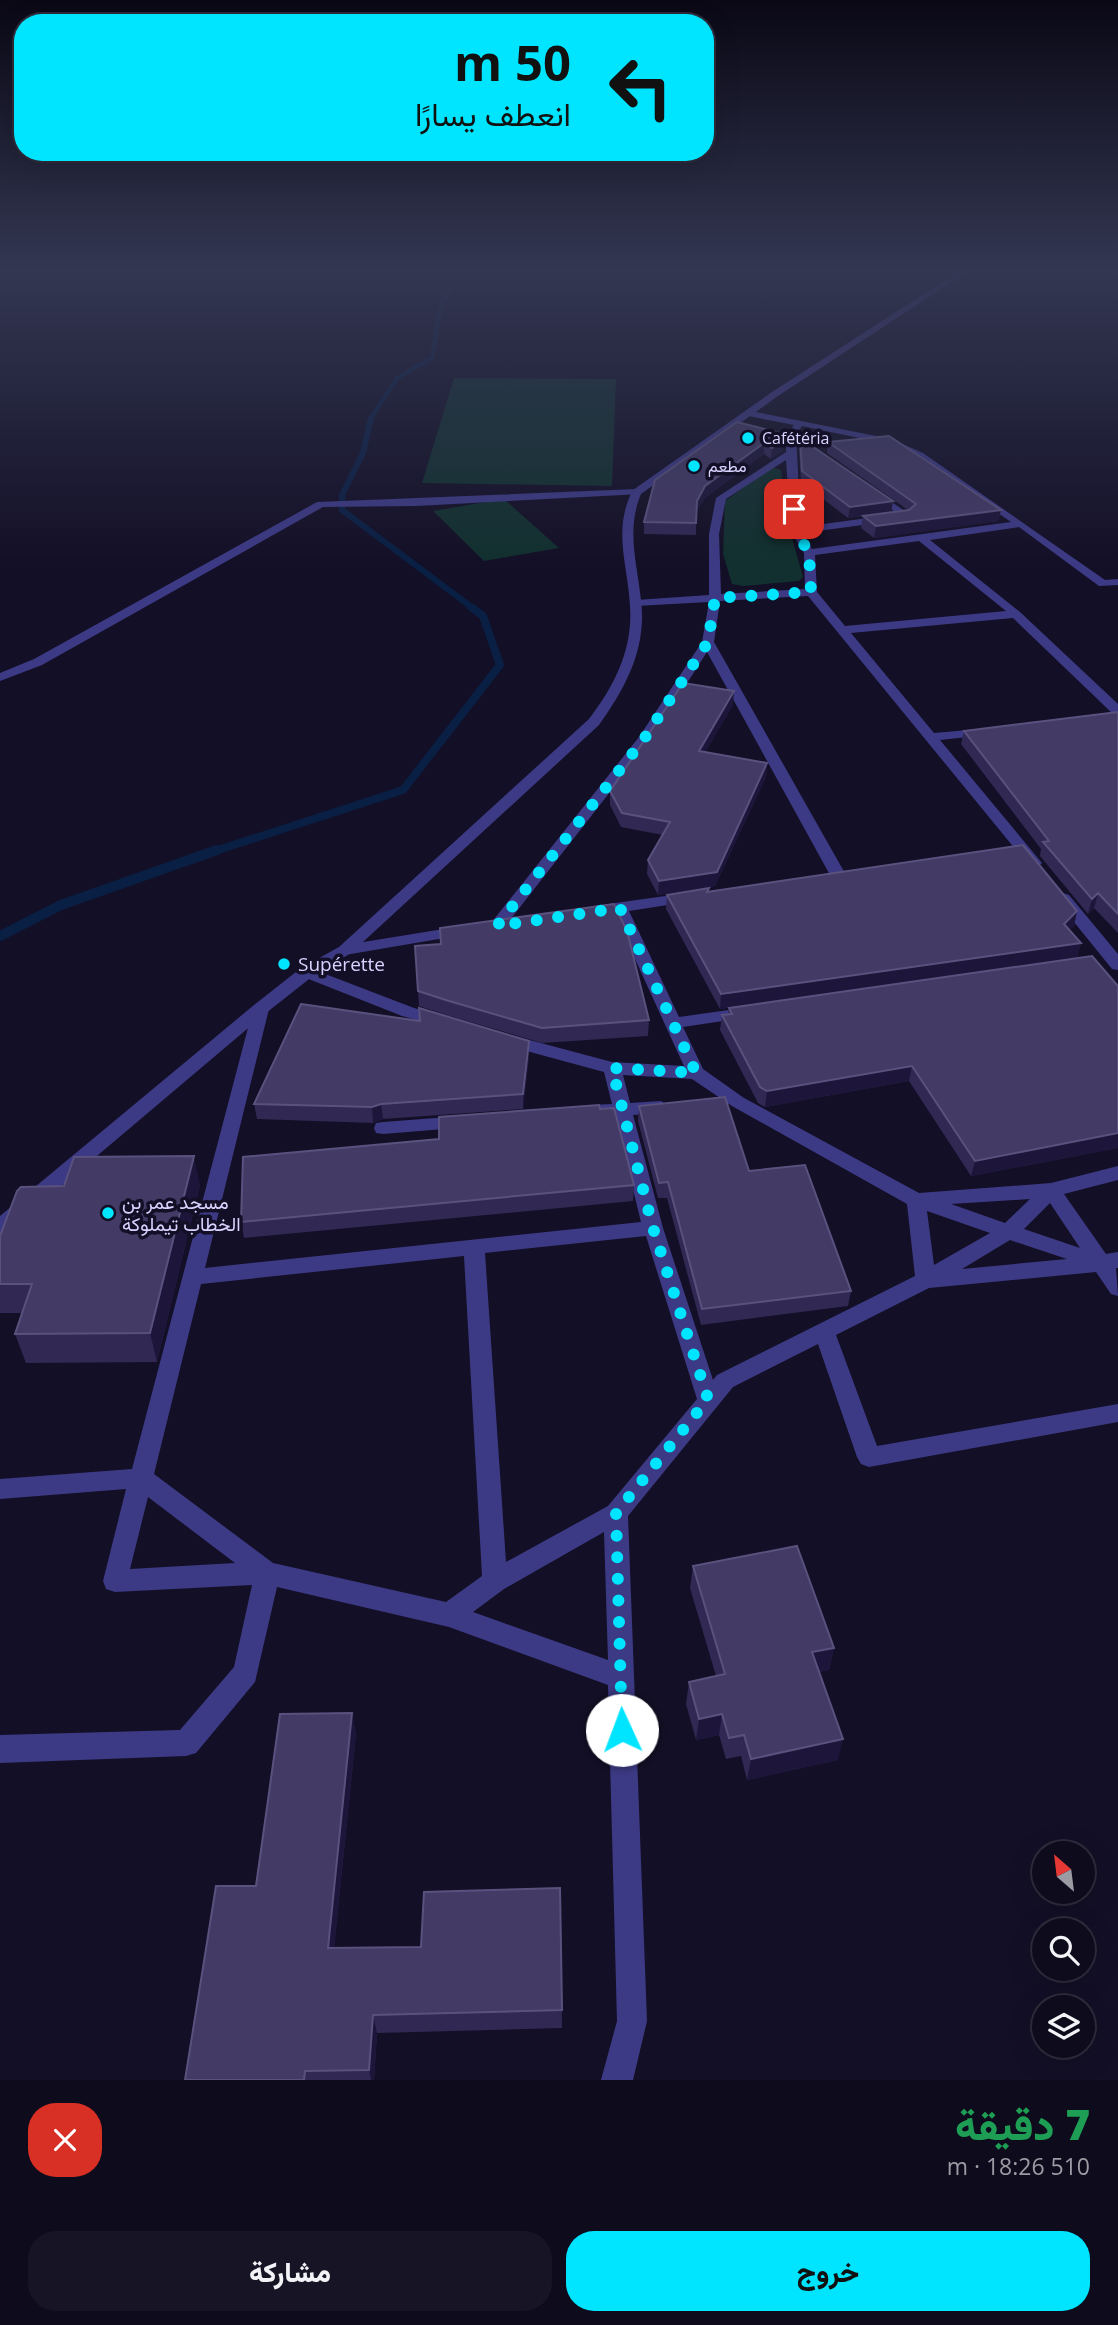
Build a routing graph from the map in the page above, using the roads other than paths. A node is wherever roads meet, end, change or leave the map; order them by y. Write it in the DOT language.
graph roads {
  1 [pos="814,369"];
  2 [pos="746,413"];
  3 [pos="800,423"];
  4 [pos="791,435"];
  5 [pos="801,442"];
  6 [pos="791,453"];
  7 [pos="865,486"];
  8 [pos="637,492"];
  9 [pos="1021,524"];
  10 [pos="796,531"];
  11 [pos="923,539"];
  12 [pos="809,553"];
  13 [pos="1118,582"];
  14 [pos="811,592"];
  15 [pos="715,598"];
  16 [pos="636,603"];
  17 [pos="1016,614"];
  18 [pos="842,630"];
  19 [pos="708,642"];
  20 [pos="0,677"];
  21 [pos="1118,711"];
  22 [pos="997,730"];
  23 [pos="930,737"];
  24 [pos="838,875"];
  25 [pos="702,895"];
  26 [pos="620,908"];
  27 [pos="579,914"];
  28 [pos="525,922"];
  29 [pos="497,926"];
  30 [pos="345,950"];
  31 [pos="1110,962"];
  32 [pos="307,972"];
  33 [pos="260,1009"];
  34 [pos="756,1012"];
  35 [pos="673,1023"];
  36 [pos="461,1027"];
  37 [pos="488,1034"];
  38 [pos="612,1068"];
  39 [pos="696,1073"];
  40 [pos="738,1102"];
  41 [pos="712,1103"];
  42 [pos="674,1106"];
  43 [pos="624,1109"];
  44 [pos="570,1113"];
  45 [pos="476,1121"];
  46 [pos="383,1128"];
  47 [pos="1118,1173"];
  48 [pos="1051,1190"];
  49 [pos="916,1200"];
  50 [pos="0,1227"];
  51 [pos="653,1228"];
  52 [pos="1009,1230"];
  53 [pos="474,1247"];
  54 [pos="1110,1261"];
  55 [pos="191,1277"];
  56 [pos="926,1280"];
  57 [pos="1118,1288"];
  58 [pos="824,1331"];
  59 [pos="708,1399"];
  60 [pos="1118,1413"];
  61 [pos="141,1478"];
  62 [pos="0,1489"];
  63 [pos="616,1513"];
  64 [pos="267,1573"];
  65 [pos="495,1581"];
  66 [pos="449,1615"];
  67 [pos="620,1677"];
  68 [pos="0,1749"];
  69 [pos="617,2080"];
  1 -- 2 [label="street"];
  2 -- 3 [label="street"];
  2 -- 8 [label="street"];
  3 -- 4 [label="street"];
  3 -- 9 [label="street"];
  4 -- 5 [label="street"];
  4 -- 6 [label="street"];
  6 -- 10 [label="street"];
  6 -- 15 [label="street"];
  7 -- 10 [label="street"];
  8 -- 16 [label="street"];
  8 -- 20 [label="street"];
  9 -- 11 [label="street"];
  9 -- 13 [label="street"];
  10 -- 12 [label="street"];
  11 -- 12 [label="street"];
  11 -- 17 [label="street"];
  12 -- 14 [label="street"];
  14 -- 15 [label="street"];
  14 -- 18 [label="street"];
  15 -- 16 [label="street"];
  15 -- 19 [label="street"];
  16 -- 30 [label="street"];
  17 -- 18 [label="street"];
  17 -- 21 [label="street"];
  18 -- 23 [label="street"];
  19 -- 24 [label="street"];
  19 -- 29 [label="street"];
  22 -- 23 [label="street"];
  23 -- 31 [label="street"];
  25 -- 26 [label="street"];
  26 -- 27 [label="street"];
  26 -- 35 [label="street"];
  28 -- 29 [label="street"];
  29 -- 30 [label="street"];
  30 -- 32 [label="street"];
  32 -- 33 [label="street"];
  32 -- 36 [label="street"];
  33 -- 50 [label="street"];
  33 -- 55 [label="street"];
  34 -- 35 [label="street"];
  35 -- 39 [label="street"];
  37 -- 38 [label="street"];
  38 -- 39 [label="street"];
  38 -- 43 [label="street"];
  39 -- 40 [label="street"];
  40 -- 41 [label="street"];
  40 -- 49 [label="street"];
  42 -- 43 [label="street"];
  43 -- 44 [label="street"];
  43 -- 51 [label="street"];
  45 -- 46 [label="street"];
  47 -- 48 [label="street"];
  48 -- 49 [label="street"];
  48 -- 52 [label="street"];
  48 -- 54 [label="street"];
  49 -- 52 [label="street"];
  49 -- 56 [label="street"];
  51 -- 53 [label="street"];
  51 -- 59 [label="street"];
  52 -- 54 [label="street"];
  52 -- 56 [label="street"];
  53 -- 55 [label="street"];
  53 -- 65 [label="street"];
  54 -- 56 [label="street"];
  54 -- 57 [label="street"];
  55 -- 61 [label="street"];
  56 -- 58 [label="street"];
  58 -- 59 [label="street"];
  58 -- 60 [label="street"];
  59 -- 63 [label="street"];
  61 -- 62 [label="street"];
  61 -- 64 [label="street"];
  61 -- 64 [label="street"];
  63 -- 65 [label="street"];
  63 -- 67 [label="street"];
  64 -- 66 [label="street"];
  64 -- 68 [label="street"];
  65 -- 66 [label="street"];
  66 -- 67 [label="street"];
  67 -- 69 [label="street"];
}
